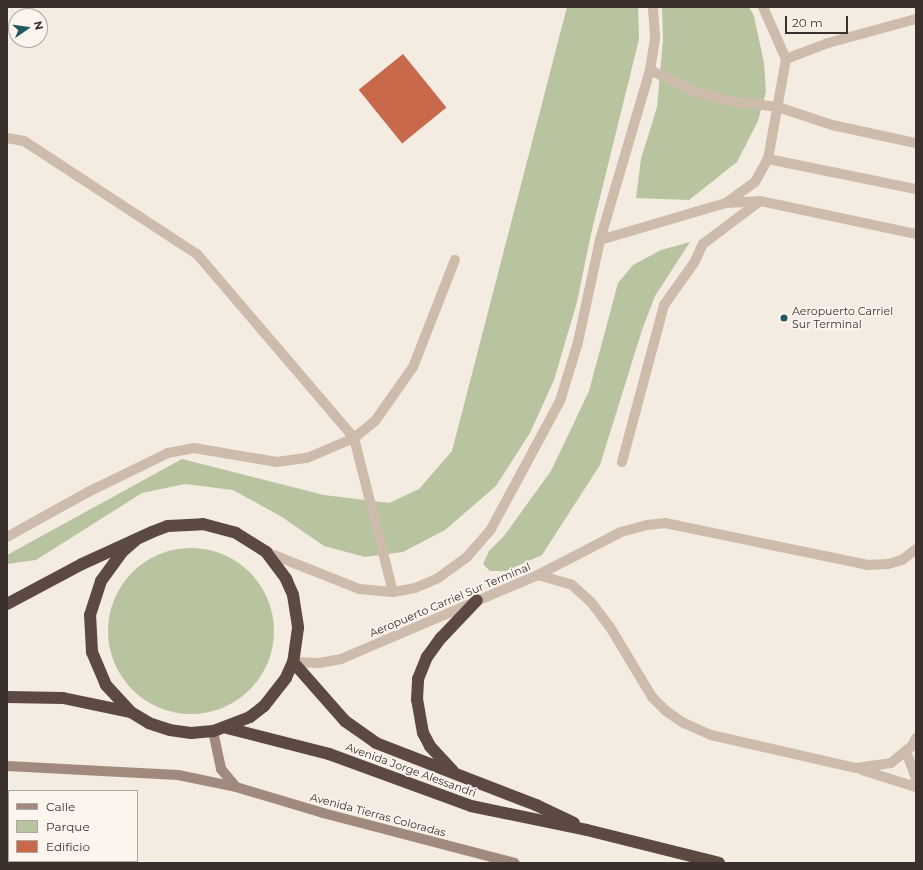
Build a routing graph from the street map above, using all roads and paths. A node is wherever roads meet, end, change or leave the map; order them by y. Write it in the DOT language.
graph roads {
  1 [pos="653,7"];
  2 [pos="763,7"];
  3 [pos="916,19"];
  4 [pos="786,59"];
  5 [pos="650,70"];
  6 [pos="778,108"];
  7 [pos="7,138"];
  8 [pos="916,143"];
  9 [pos="768,159"];
  10 [pos="916,189"];
  11 [pos="760,201"];
  12 [pos="726,203"];
  13 [pos="916,234"];
  14 [pos="600,240"];
  15 [pos="455,260"];
  16 [pos="354,438"];
  17 [pos="622,462"];
  18 [pos="7,537"];
  19 [pos="136,540"];
  20 [pos="916,549"];
  21 [pos="266,552"];
  22 [pos="538,575"];
  23 [pos="393,592"];
  24 [pos="477,600"];
  25 [pos="7,604"];
  26 [pos="293,662"];
  27 [pos="7,697"];
  28 [pos="131,712"];
  29 [pos="227,728"];
  30 [pos="213,731"];
  31 [pos="916,738"];
  32 [pos="906,751"];
  33 [pos="7,766"];
  34 [pos="856,768"];
  35 [pos="456,774"];
  36 [pos="916,779"];
  37 [pos="236,787"];
  38 [pos="916,788"];
  39 [pos="587,830"];
  40 [pos="515,863"];
  41 [pos="719,863"];
  1 -- 5 [label="street"];
  2 -- 4 [label="street"];
  3 -- 4 [label="street"];
  4 -- 6 [label="street"];
  5 -- 6 [label="street"];
  5 -- 14 [label="street"];
  6 -- 8 [label="street"];
  6 -- 9 [label="street"];
  7 -- 16 [label="street"];
  9 -- 10 [label="street"];
  9 -- 12 [label="street"];
  11 -- 12 [label="street"];
  11 -- 13 [label="street"];
  11 -- 17 [label="street"];
  12 -- 14 [label="street"];
  14 -- 23 [label="street"];
  15 -- 16 [label="street"];
  16 -- 18 [label="street"];
  16 -- 23 [label="street"];
  19 -- 21 [label="highway, Avenida Jorge Alessandri"];
  19 -- 25 [label="highway, Avenida Jorge Alessandri"];
  19 -- 28 [label="highway, Avenida Jorge Alessandri"];
  20 -- 22 [label="street"];
  21 -- 23 [label="street"];
  21 -- 26 [label="highway, Avenida Jorge Alessandri"];
  22 -- 24 [label="street, Aeropuerto Carriel Sur Terminal"];
  22 -- 34 [label="street, Aeropuerto Carriel Sur Terminal"];
  24 -- 26 [label="street, Aeropuerto Carriel Sur Terminal"];
  24 -- 35 [label="highway"];
  26 -- 29 [label="highway, Avenida Jorge Alessandri"];
  26 -- 35 [label="highway, Avenida Jorge Alessandri"];
  27 -- 28 [label="highway, Avenida Jorge Alessandri"];
  28 -- 30 [label="highway, Avenida Jorge Alessandri"];
  29 -- 30 [label="highway, Avenida Jorge Alessandri"];
  29 -- 39 [label="highway, Avenida Jorge Alessandri"];
  30 -- 37 [label="street"];
  31 -- 32 [label="street, Aeropuerto Carriel Sur Terminal"];
  32 -- 34 [label="street, Aeropuerto Carriel Sur Terminal"];
  32 -- 36 [label="street"];
  33 -- 37 [label="street, Avenida Tierras Coloradas"];
  34 -- 38 [label="street"];
  35 -- 39 [label="highway, Avenida Jorge Alessandri"];
  37 -- 40 [label="street, Avenida Tierras Coloradas"];
  39 -- 41 [label="highway, Avenida Jorge Alessandri"];
}
